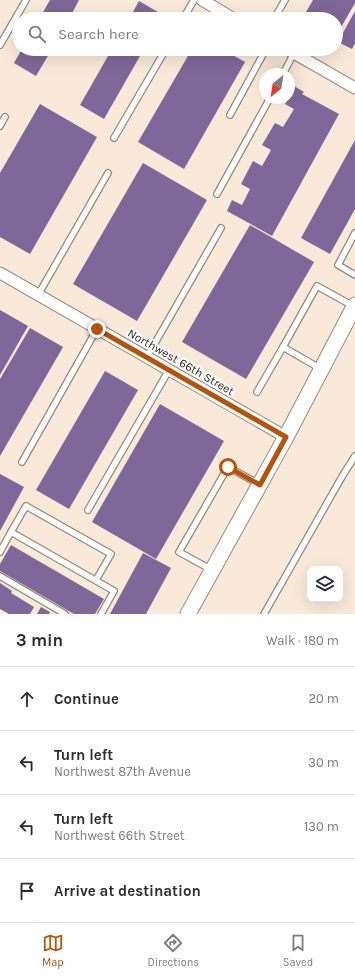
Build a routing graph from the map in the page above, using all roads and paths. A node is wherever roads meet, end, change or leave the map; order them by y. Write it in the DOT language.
graph roads {
  1 [pos="26,0"];
  2 [pos="194,0"];
  3 [pos="202,0"];
  4 [pos="285,0"];
  5 [pos="19,12"];
  6 [pos="187,12"];
  7 [pos="222,12"];
  8 [pos="278,12"];
  9 [pos="12,24"];
  10 [pos="0,45"];
  11 [pos="162,56"];
  12 [pos="262,56"];
  13 [pos="289,56"];
  14 [pos="300,56"];
  15 [pos="285,68"];
  16 [pos="354,85"];
  17 [pos="267,104"];
  18 [pos="230,115"];
  19 [pos="5,117"];
  20 [pos="0,126"];
  21 [pos="114,138"];
  22 [pos="108,173"];
  23 [pos="217,194"];
  24 [pos="220,228"];
  25 [pos="355,233"];
  26 [pos="348,246"];
  27 [pos="355,249"];
  28 [pos="0,273"];
  29 [pos="355,275"];
  30 [pos="38,295"];
  31 [pos="355,306"];
  32 [pos="97,329"];
  33 [pos="283,347"];
  34 [pos="147,357"];
  35 [pos="321,369"];
  36 [pos="169,370"];
  37 [pos="257,392"];
  38 [pos="286,437"];
  39 [pos="355,456"];
  40 [pos="22,462"];
  41 [pos="260,485"];
  42 [pos="88,510"];
  43 [pos="11,532"];
  44 [pos="0,552"];
  45 [pos="212,571"];
  46 [pos="0,576"];
  47 [pos="96,580"];
  48 [pos="65,614"];
  49 [pos="101,614"];
  50 [pos="188,614"];
  51 [pos="264,614"];
  1 -- 5 [label="lane"];
  2 -- 6 [label="lane"];
  3 -- 7 [label="street"];
  4 -- 8 [label="lane"];
  9 -- 10 [label="lane"];
  11 -- 21 [label="lane"];
  12 -- 18 [label="lane"];
  13 -- 15 [label="lane"];
  14 -- 16 [label="street"];
  17 -- 23 [label="lane"];
  19 -- 20 [label="lane"];
  22 -- 30 [label="lane"];
  24 -- 34 [label="lane"];
  25 -- 26 [label="lane"];
  26 -- 27 [label="lane"];
  26 -- 29 [label="lane"];
  28 -- 30 [label="street, Northwest 66th Street"];
  30 -- 32 [label="street, Northwest 66th Street"];
  31 -- 33 [label="lane"];
  31 -- 35 [label="main road"];
  32 -- 34 [label="street, Northwest 66th Street"];
  32 -- 40 [label="lane"];
  33 -- 35 [label="lane"];
  33 -- 37 [label="lane"];
  34 -- 36 [label="street, Northwest 66th Street"];
  35 -- 38 [label="main road"];
  36 -- 38 [label="street, Northwest 66th Street"];
  36 -- 42 [label="lane"];
  38 -- 41 [label="main road"];
  39 -- 51 [label="lane"];
  41 -- 45 [label="main road"];
  41 -- 45 [label="lane"];
  43 -- 44 [label="lane"];
  43 -- 47 [label="lane"];
  43 -- 47 [label="lane"];
  45 -- 50 [label="main road"];
  46 -- 48 [label="lane"];
  47 -- 49 [label="lane"];
}
